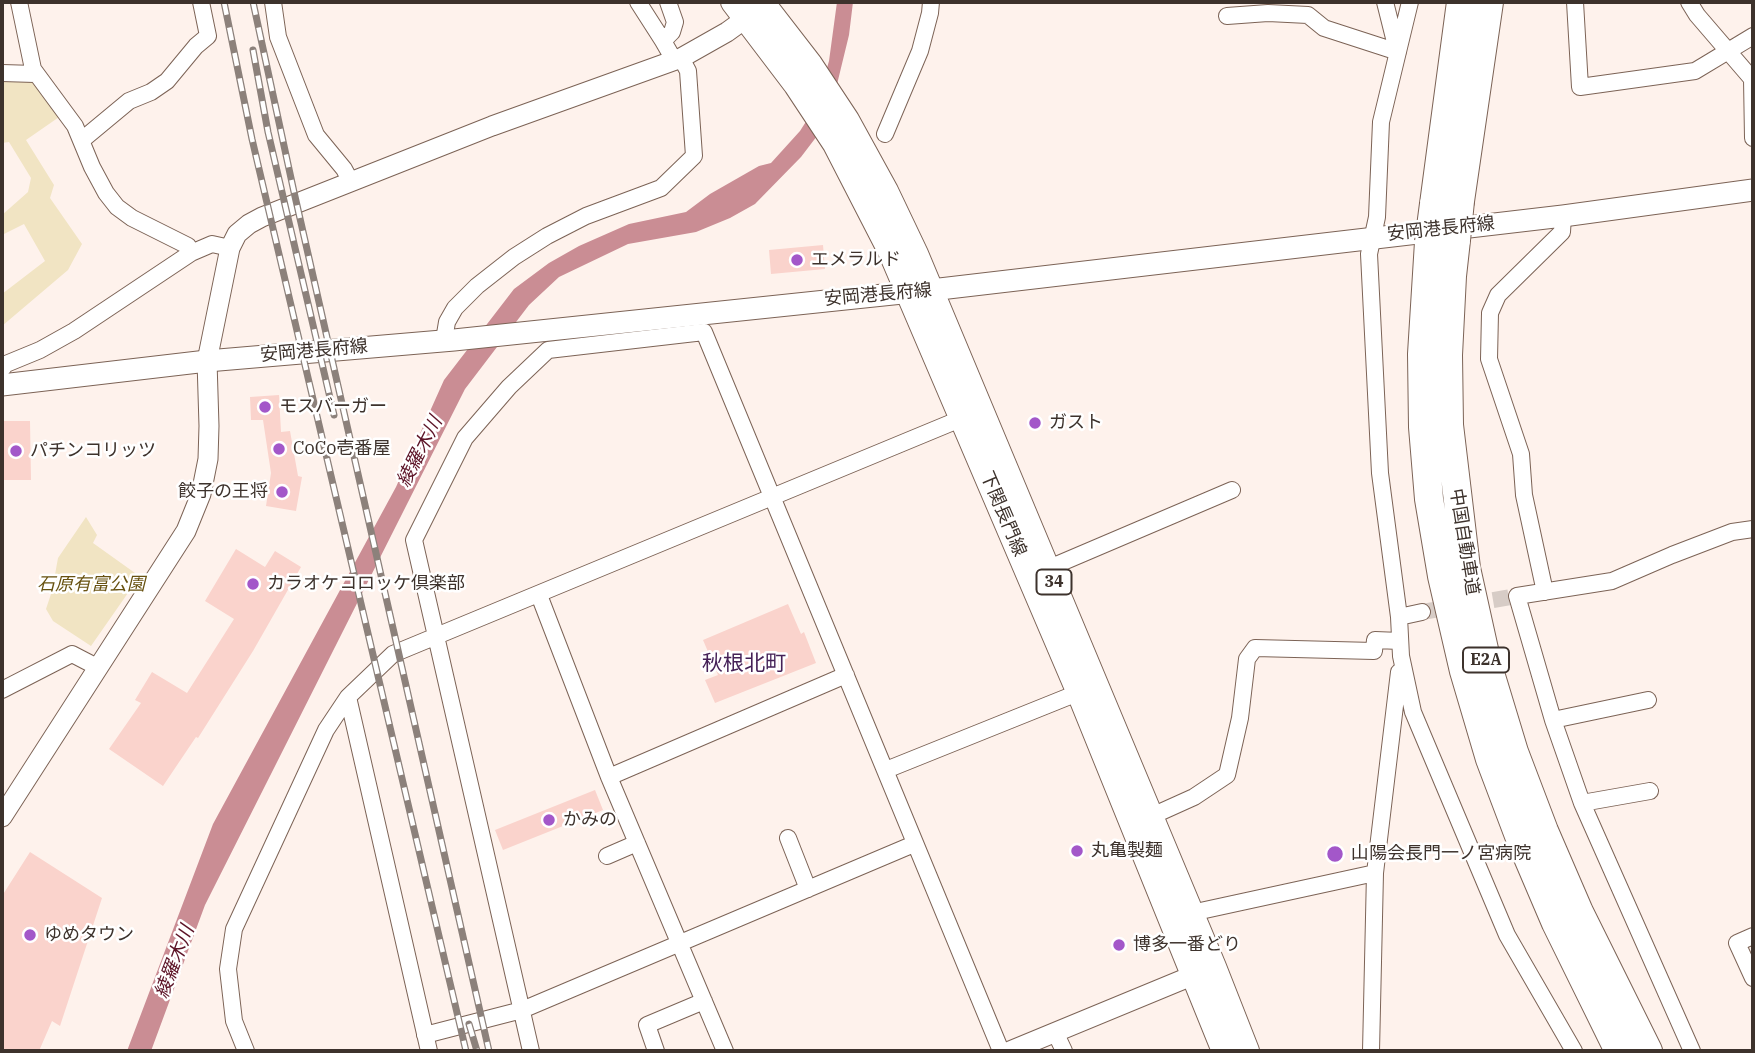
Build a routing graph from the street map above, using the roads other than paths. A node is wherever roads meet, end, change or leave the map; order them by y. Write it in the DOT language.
graph roads {
  1 [pos="19,2"];
  2 [pos="201,2"];
  3 [pos="272,2"];
  4 [pos="286,2"];
  5 [pos="638,2"];
  6 [pos="668,2"];
  7 [pos="930,2"];
  8 [pos="1385,2"];
  9 [pos="1410,2"];
  10 [pos="1461,2"];
  11 [pos="1489,2"];
  12 [pos="1575,2"];
  13 [pos="1689,2"];
  14 [pos="755,6"];
  15 [pos="1227,16"];
  16 [pos="276,22"];
  17 [pos="1753,36"];
  18 [pos="663,41"];
  19 [pos="1729,51"];
  20 [pos="1398,52"];
  21 [pos="677,59"];
  22 [pos="2,73"];
  23 [pos="35,74"];
  24 [pos="885,134"];
  25 [pos="1753,138"];
  26 [pos="82,140"];
  27 [pos="351,182"];
  28 [pos="1753,190"];
  29 [pos="1447,202"];
  30 [pos="1563,216"];
  31 [pos="1374,237"];
  32 [pos="1443,241"];
  33 [pos="230,248"];
  34 [pos="191,253"];
  35 [pos="919,291"];
  36 [pos="449,340"];
  37 [pos="207,361"];
  38 [pos="2,371"];
  39 [pos="972,414"];
  40 [pos="1232,490"];
  41 [pos="773,497"];
  42 [pos="1753,529"];
  43 [pos="1049,568"];
  44 [pos="1545,592"];
  45 [pos="539,594"];
  46 [pos="1422,612"];
  47 [pos="1399,617"];
  48 [pos="434,636"];
  49 [pos="1401,648"];
  50 [pos="99,668"];
  51 [pos="846,674"];
  52 [pos="1088,689"];
  53 [pos="2,690"];
  54 [pos="348,697"];
  55 [pos="1648,700"];
  56 [pos="1553,720"];
  57 [pos="886,770"];
  58 [pos="609,777"];
  59 [pos="1650,791"];
  60 [pos="1582,803"];
  61 [pos="2,817"];
  62 [pos="1141,820"];
  63 [pos="788,838"];
  64 [pos="637,844"];
  65 [pos="914,844"];
  66 [pos="607,856"];
  67 [pos="1375,873"];
  68 [pos="808,889"];
  69 [pos="1180,915"];
  70 [pos="1753,936"];
  71 [pos="679,943"];
  72 [pos="1203,971"];
  73 [pos="1753,978"];
  74 [pos="704,1001"];
  75 [pos="522,1010"];
  76 [pos="1060,1042"];
  77 [pos="425,1047"];
  78 [pos="246,1051"];
  79 [pos="531,1051"];
  80 [pos="656,1051"];
  81 [pos="725,1051"];
  82 [pos="1001,1051"];
  83 [pos="1010,1051"];
  84 [pos="1224,1051"];
  85 [pos="1247,1051"];
  86 [pos="1371,1051"];
  87 [pos="1574,1051"];
  88 [pos="1619,1051"];
  89 [pos="1648,1051"];
  90 [pos="1692,1051"];
  1 -- 23 [label="street"];
  2 -- 26 [label="street"];
  3 -- 16 [label="street"];
  4 -- 16 [label="street"];
  5 -- 18 [label="street"];
  6 -- 18 [label="street"];
  7 -- 24 [label="street"];
  8 -- 20 [label="street"];
  9 -- 20 [label="street"];
  10 -- 29 [label="highway, 中国自動車道 / E2A"];
  11 -- 29 [label="highway, 中国自動車道 / E2A"];
  12 -- 19 [label="street"];
  13 -- 19 [label="street"];
  14 -- 21 [label="street"];
  14 -- 35 [label="main road, 下関長門線 / 34"];
  14 -- 35 [label="main road, 下関長門線 / 34"];
  15 -- 20 [label="street"];
  16 -- 27 [label="street"];
  17 -- 19 [label="street"];
  18 -- 21 [label="street"];
  19 -- 25 [label="street"];
  20 -- 31 [label="street"];
  21 -- 27 [label="street"];
  21 -- 36 [label="street"];
  22 -- 23 [label="street"];
  23 -- 26 [label="street"];
  26 -- 34 [label="street"];
  27 -- 33 [label="street"];
  28 -- 30 [label="main road, 安岡港長府線"];
  29 -- 32 [label="highway, 中国自動車道 / E2A, bridge"];
  30 -- 31 [label="main road, 安岡港長府線"];
  30 -- 44 [label="street"];
  31 -- 35 [label="main road, 安岡港長府線"];
  31 -- 47 [label="street"];
  32 -- 88 [label="highway, 中国自動車道 / E2A"];
  32 -- 89 [label="highway, 中国自動車道 / E2A"];
  33 -- 34 [label="street"];
  33 -- 37 [label="street"];
  34 -- 38 [label="street"];
  35 -- 36 [label="main road, 安岡港長府線"];
  35 -- 39 [label="main road, 下関長門線 / 34"];
  36 -- 37 [label="main road, 安岡港長府線"];
  37 -- 38 [label="main road, 安岡港長府線"];
  37 -- 50 [label="street"];
  39 -- 41 [label="street"];
  39 -- 43 [label="main road, 下関長門線 / 34"];
  39 -- 52 [label="main road, 下関長門線 / 34"];
  40 -- 43 [label="street"];
  41 -- 45 [label="street"];
  41 -- 48 [label="street"];
  41 -- 51 [label="street"];
  42 -- 44 [label="street"];
  43 -- 52 [label="main road, 下関長門線 / 34"];
  44 -- 56 [label="street"];
  45 -- 48 [label="street"];
  45 -- 58 [label="street"];
  46 -- 47 [label="street"];
  47 -- 49 [label="street"];
  48 -- 54 [label="street"];
  48 -- 75 [label="street"];
  49 -- 62 [label="street"];
  49 -- 67 [label="street"];
  49 -- 87 [label="street"];
  50 -- 53 [label="street"];
  50 -- 61 [label="street"];
  51 -- 57 [label="street"];
  51 -- 58 [label="street"];
  52 -- 57 [label="street"];
  52 -- 62 [label="main road, 下関長門線 / 34"];
  54 -- 77 [label="street"];
  54 -- 78 [label="street"];
  55 -- 56 [label="street"];
  56 -- 60 [label="street"];
  57 -- 65 [label="street"];
  58 -- 64 [label="street"];
  59 -- 60 [label="street"];
  60 -- 90 [label="street"];
  62 -- 69 [label="main road, 下関長門線 / 34"];
  63 -- 68 [label="street"];
  64 -- 66 [label="street"];
  64 -- 71 [label="street"];
  65 -- 68 [label="street"];
  65 -- 82 [label="street"];
  67 -- 69 [label="street"];
  67 -- 86 [label="street"];
  68 -- 71 [label="street"];
  69 -- 72 [label="main road, 下関長門線 / 34"];
  70 -- 73 [label="street"];
  71 -- 74 [label="street"];
  71 -- 75 [label="street"];
  72 -- 76 [label="street"];
  72 -- 84 [label="main road, 下関長門線 / 34"];
  72 -- 85 [label="main road, 下関長門線 / 34"];
  74 -- 80 [label="street"];
  74 -- 81 [label="street"];
  75 -- 77 [label="street"];
  75 -- 79 [label="street"];
  76 -- 83 [label="street"];
}
